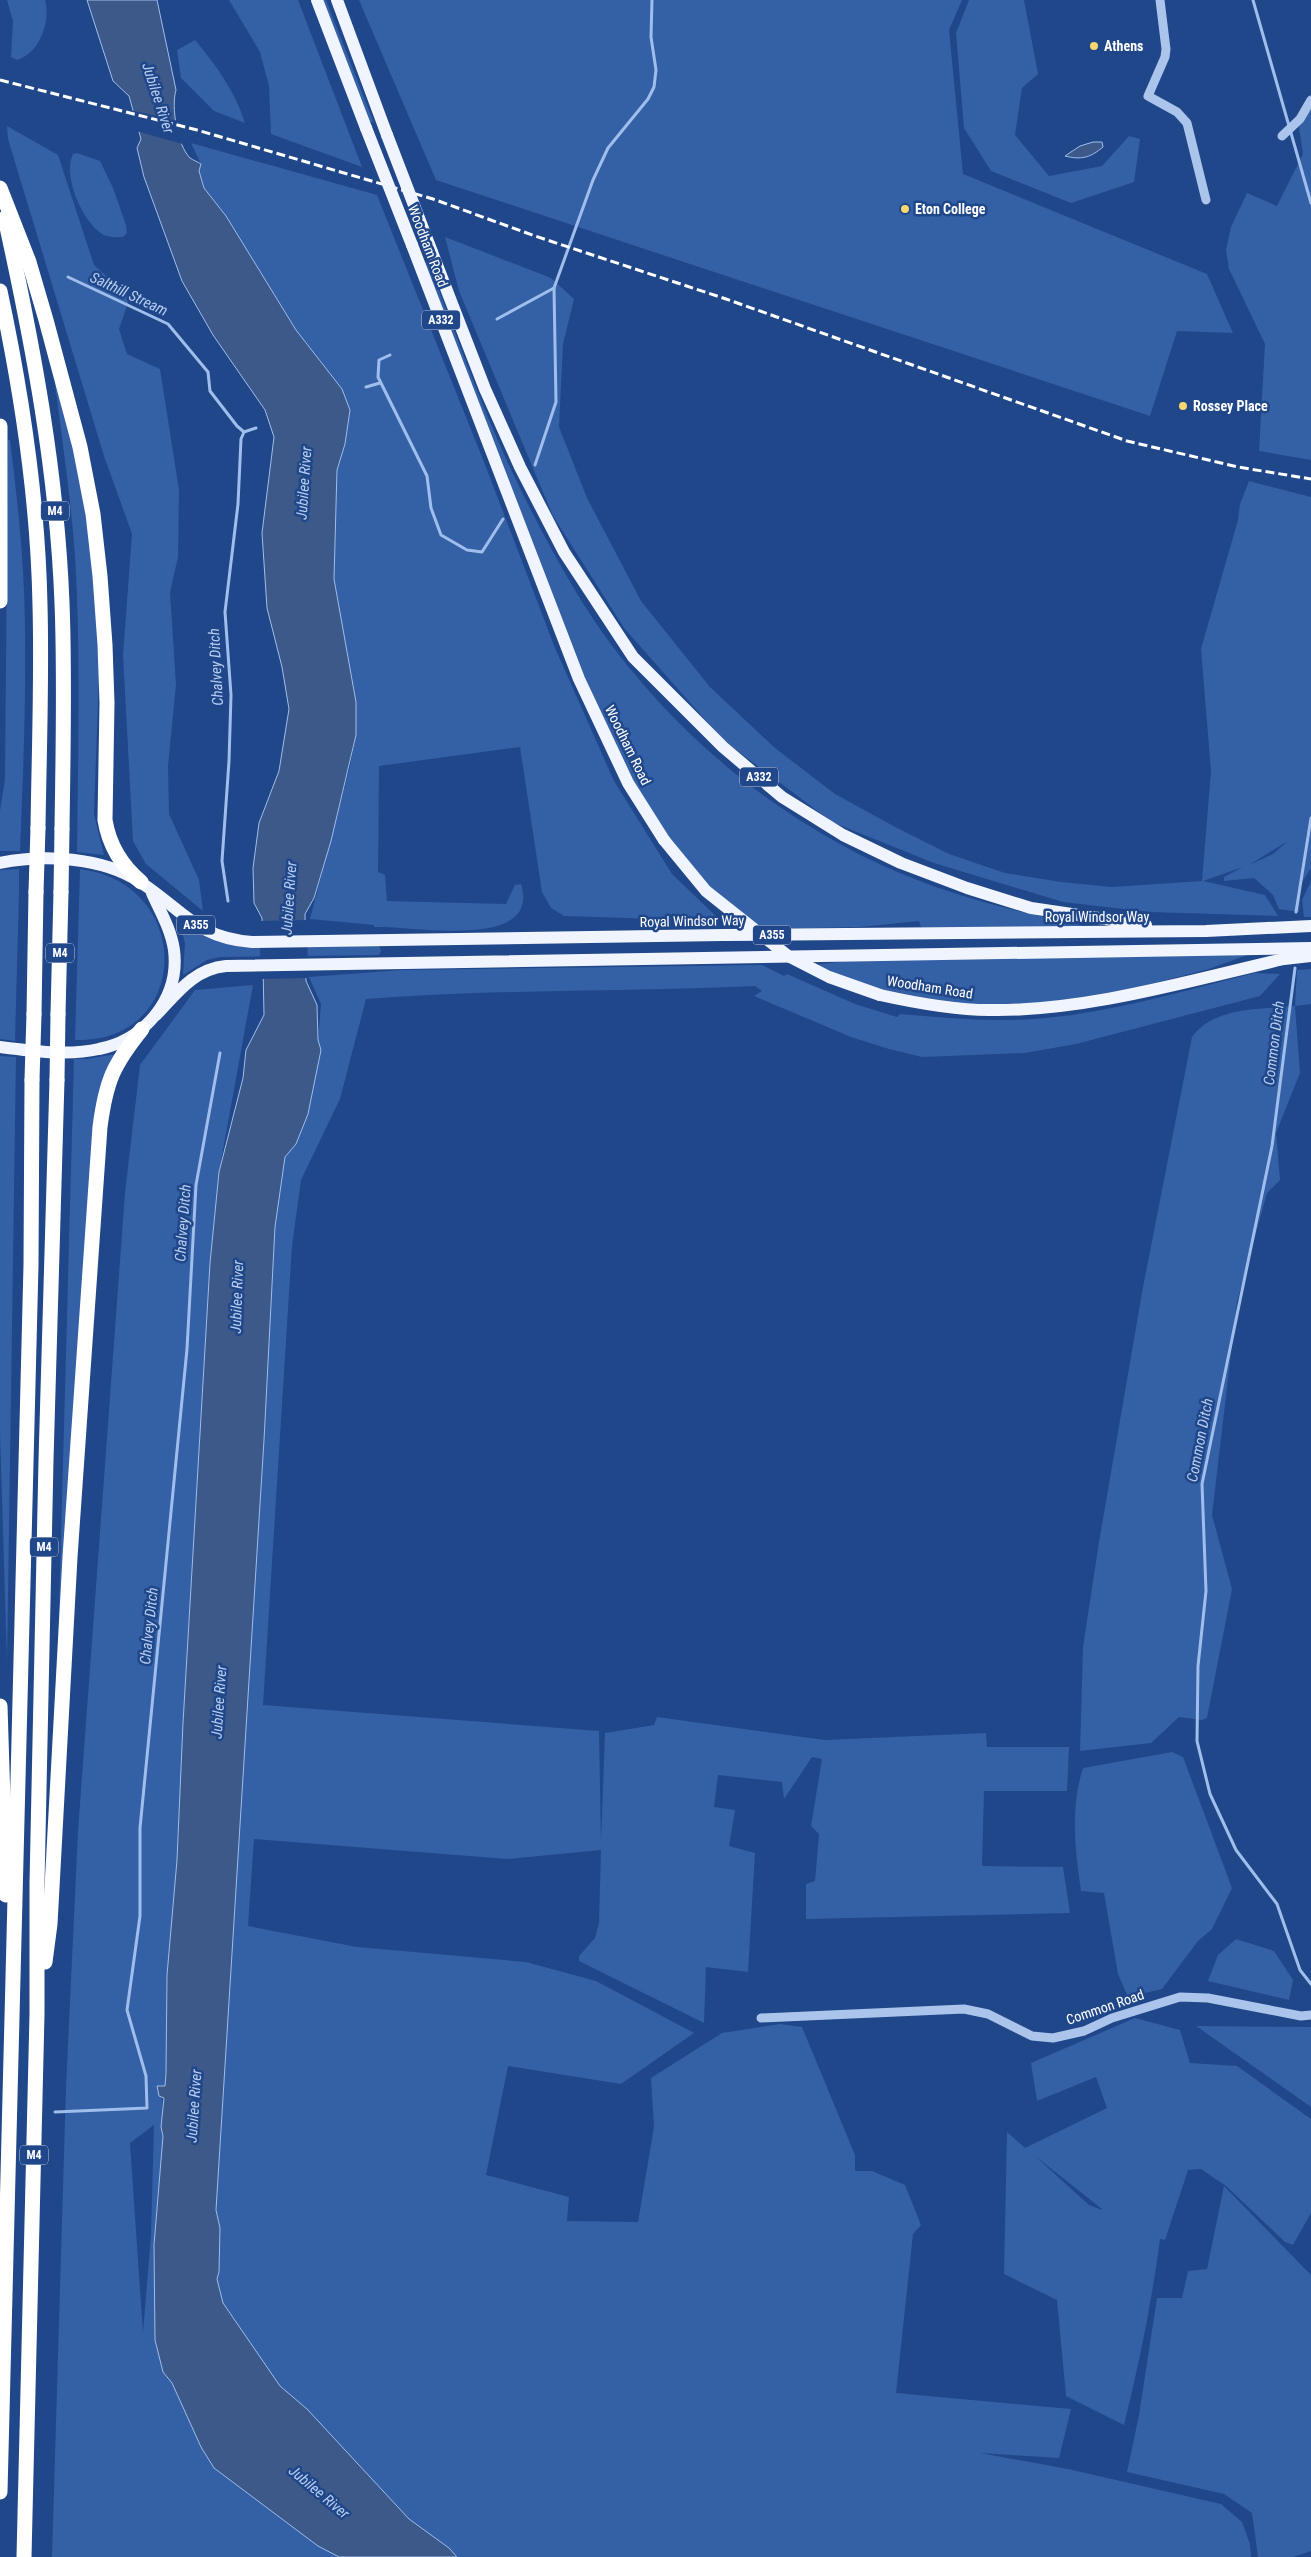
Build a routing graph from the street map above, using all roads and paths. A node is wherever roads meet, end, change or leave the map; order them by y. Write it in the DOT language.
graph roads {
  1 [pos="317,0"];
  2 [pos="337,0"];
  3 [pos="1160,0"];
  4 [pos="1311,100"];
  5 [pos="1282,136"];
  6 [pos="0,188"];
  7 [pos="0,197"];
  8 [pos="1206,200"];
  9 [pos="0,291"];
  10 [pos="0,426"];
  11 [pos="0,602"];
  12 [pos="0,863"];
  13 [pos="145,885"];
  14 [pos="1311,926"];
  15 [pos="1206,931"];
  16 [pos="1311,948"];
  17 [pos="1311,956"];
  18 [pos="156,1015"];
  19 [pos="142,1029"];
  20 [pos="0,1047"];
  21 [pos="0,1706"];
  22 [pos="12,1987"];
  23 [pos="37,2014"];
  24 [pos="1311,2015"];
  25 [pos="761,2018"];
  26 [pos="0,2492"];
  27 [pos="24,2557"];
  1 -- 17 [label="main road, Woodham Road / A332, bridge"];
  2 -- 15 [label="main road, Woodham Road / A332, bridge"];
  3 -- 8 [label="street"];
  4 -- 5 [label="street"];
  6 -- 13 [label="highway"];
  7 -- 23 [label="highway, M4, bridge"];
  9 -- 22 [label="highway, M4, bridge"];
  10 -- 11 [label="highway"];
  12 -- 13 [label="main road, Royal Windsor Way"];
  13 -- 15 [label="main road, Royal Windsor Way / A355"];
  13 -- 18 [label="main road"];
  14 -- 15 [label="main road, Royal Windsor Way / A332"];
  16 -- 18 [label="main road, A355"];
  18 -- 19 [label="main road"];
  19 -- 20 [label="main road"];
  19 -- 23 [label="highway, M4"];
  21 -- 22 [label="highway, M4"];
  22 -- 26 [label="highway, M4"];
  23 -- 27 [label="highway, M4"];
  24 -- 25 [label="street, Common Road"];
}
